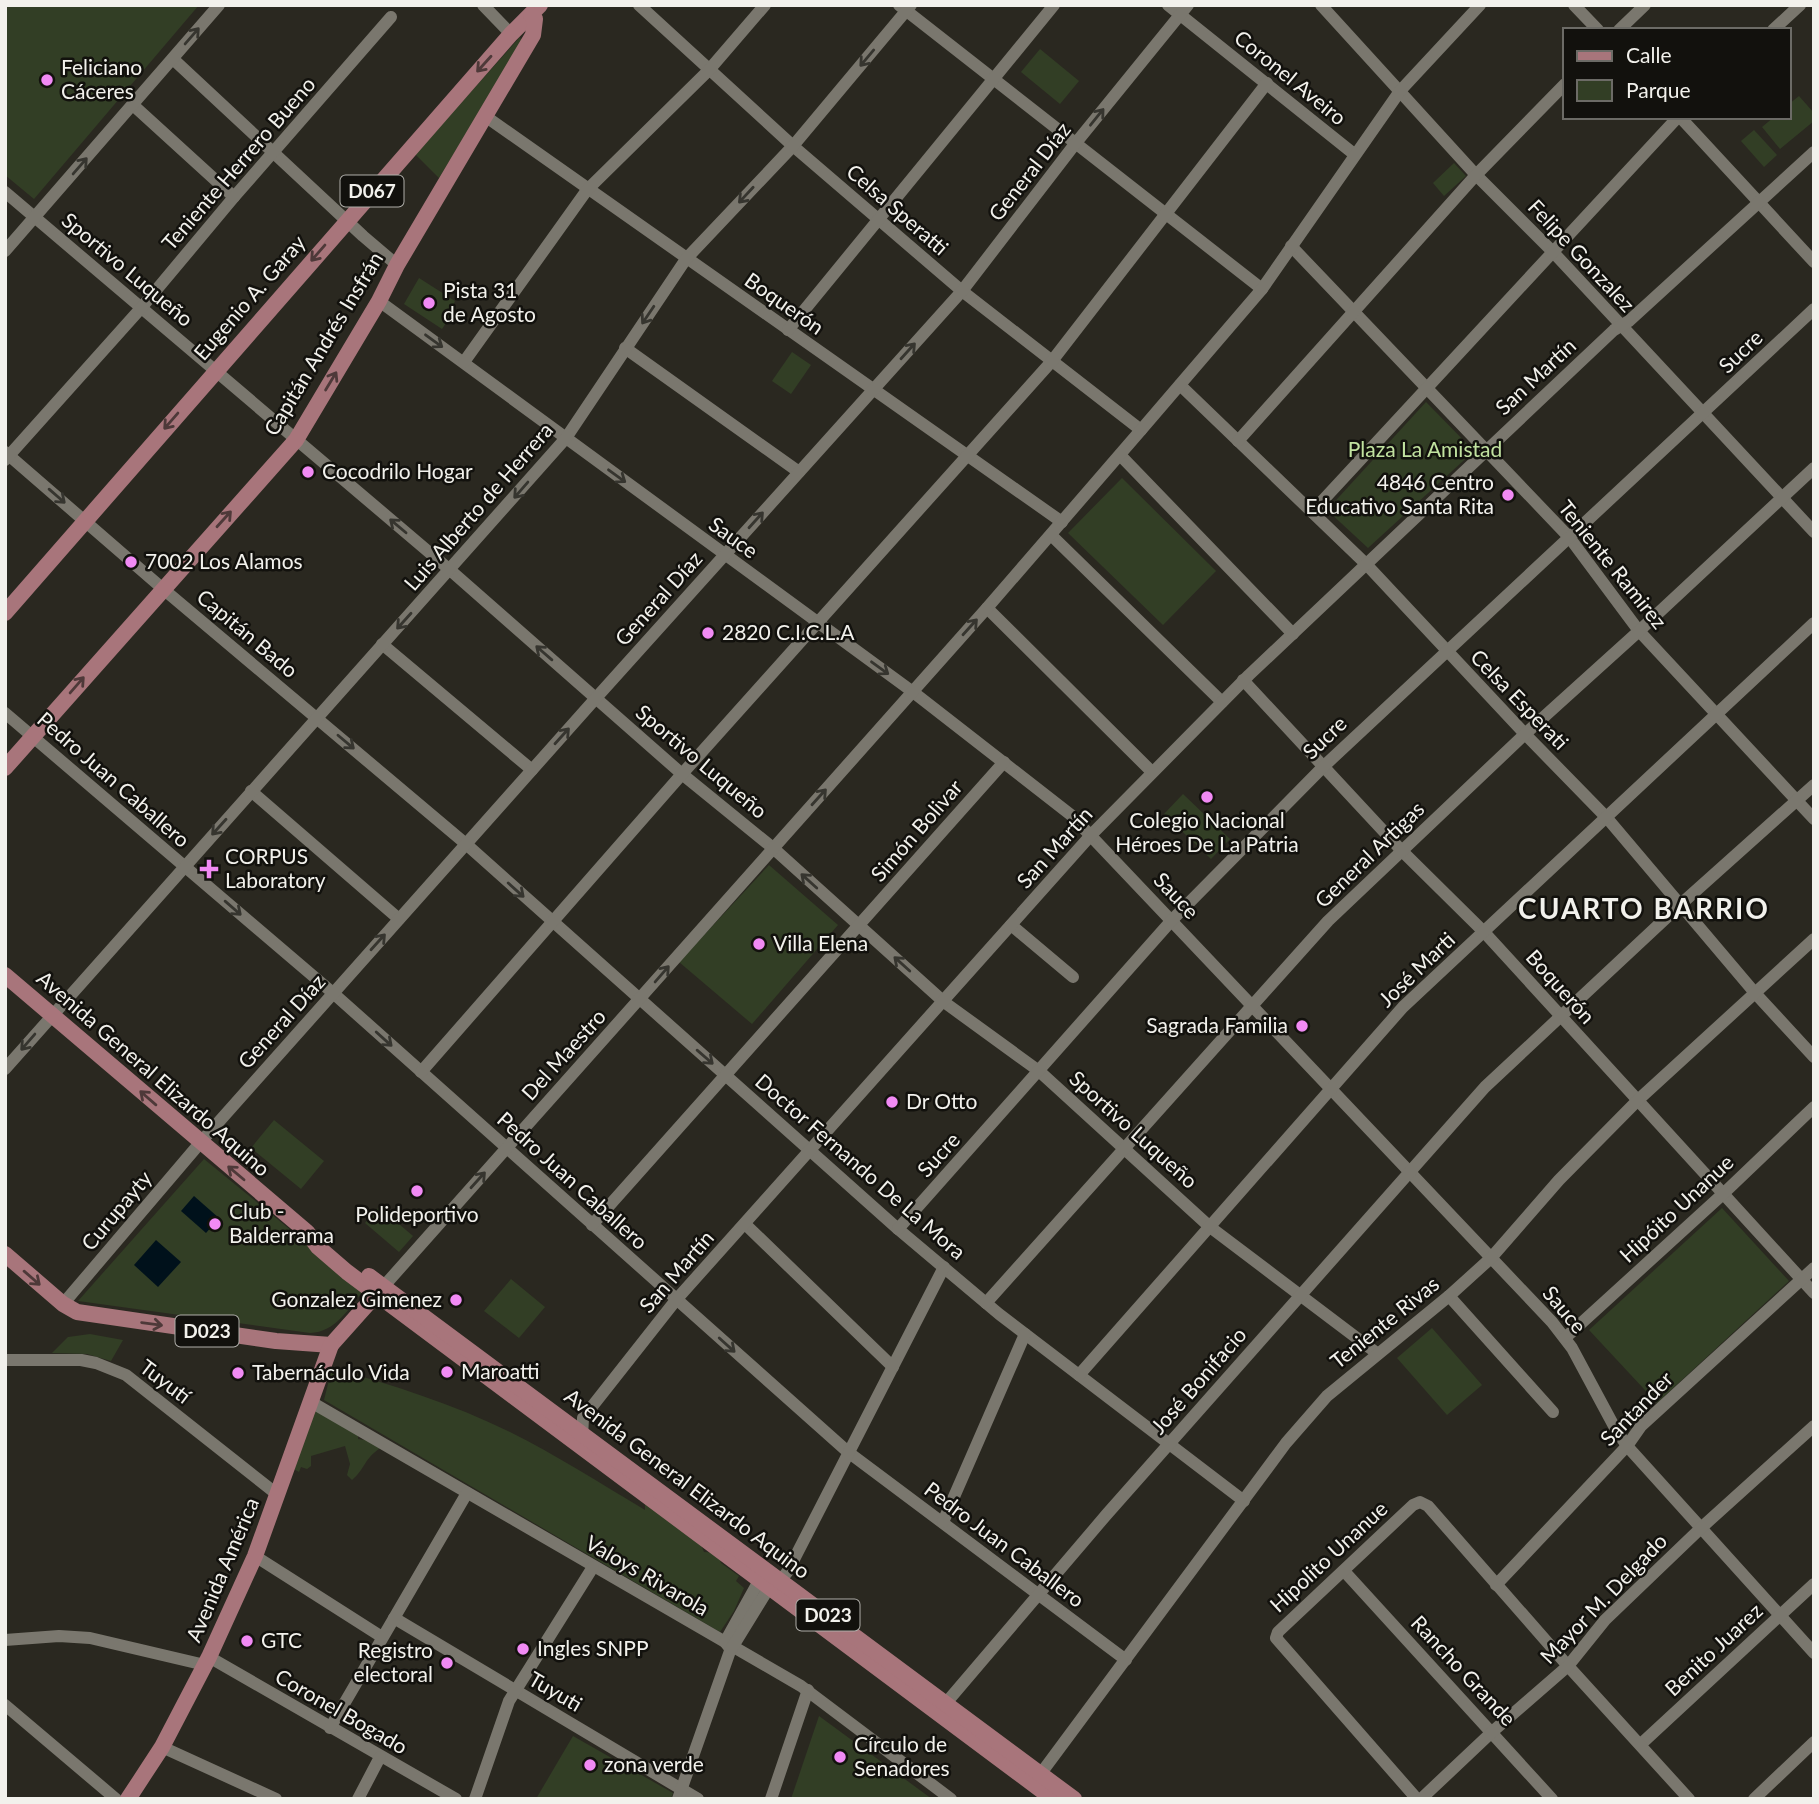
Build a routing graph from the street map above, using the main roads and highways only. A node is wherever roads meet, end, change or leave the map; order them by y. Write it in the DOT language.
graph roads {
  1 [pos="533,8"];
  2 [pos="5,614"];
  3 [pos="5,768"];
  4 [pos="5,975"];
  5 [pos="5,1254"];
  6 [pos="380,1290"];
  7 [pos="331,1345"];
  8 [pos="770,1582"];
  9 [pos="1037,1779"];
  10 [pos="128,1799"];
  11 [pos="1053,1799"];
  12 [pos="1074,1799"];
  1 -- 2 [label="main road, Eugenio A. Garay / D067, one-way"];
  3 -- 1 [label="main road, Capitán Andrés Insfrán / D067, one-way"];
  6 -- 4 [label="main road, Avenida General Elizardo Aquino / D023, one-way"];
  5 -- 7 [label="main road, D023, one-way"];
  6 -- 7 [label="main road"];
  6 -- 8 [label="main road, Avenida General Elizardo Aquino / D023"];
  7 -- 10 [label="main road, Avenida América"];
  8 -- 9 [label="main road, Avenida General Elizardo Aquino / D023"];
  8 -- 9 [label="main road, Avenida General Elizardo Aquino / D023"];
  9 -- 11 [label="main road, Avenida General Elizardo Aquino / D023"];
  9 -- 12 [label="main road, Avenida General Elizardo Aquino / D023"];
}
